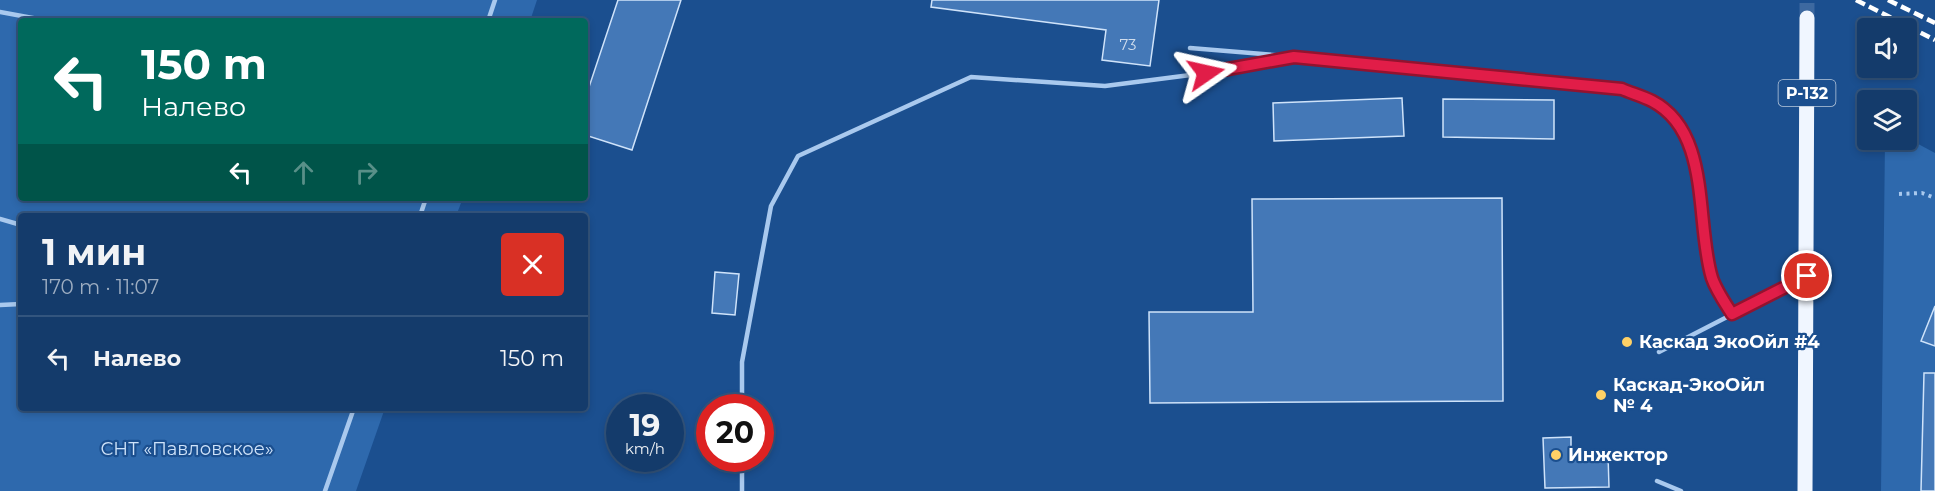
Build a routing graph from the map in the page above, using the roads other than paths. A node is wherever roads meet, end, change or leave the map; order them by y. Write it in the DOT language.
graph roads {
  1 [pos="495,0"];
  2 [pos="0,12"];
  3 [pos="33,18"];
  4 [pos="489,18"];
  5 [pos="1807,18"];
  6 [pos="1190,48"];
  7 [pos="1294,57"];
  8 [pos="0,219"];
  9 [pos="18,224"];
  10 [pos="1807,276"];
  11 [pos="18,304"];
  12 [pos="0,305"];
  13 [pos="1732,314"];
  14 [pos="1659,352"];
  15 [pos="742,394"];
  16 [pos="353,411"];
  17 [pos="742,472"];
  18 [pos="1657,481"];
  19 [pos="325,491"];
  20 [pos="742,491"];
  21 [pos="1681,491"];
  22 [pos="1805,491"];
  1 -- 4 [label="lane"];
  2 -- 3 [label="lane"];
  5 -- 10 [label="main road, Р-132"];
  6 -- 7 [label="lane"];
  7 -- 13 [label="lane"];
  7 -- 15 [label="lane"];
  8 -- 9 [label="lane"];
  10 -- 13 [label="lane"];
  10 -- 22 [label="main road, Р-132"];
  11 -- 12 [label="lane"];
  13 -- 14 [label="lane"];
  16 -- 19 [label="lane"];
  17 -- 20 [label="lane"];
  18 -- 21 [label="lane"];
}
